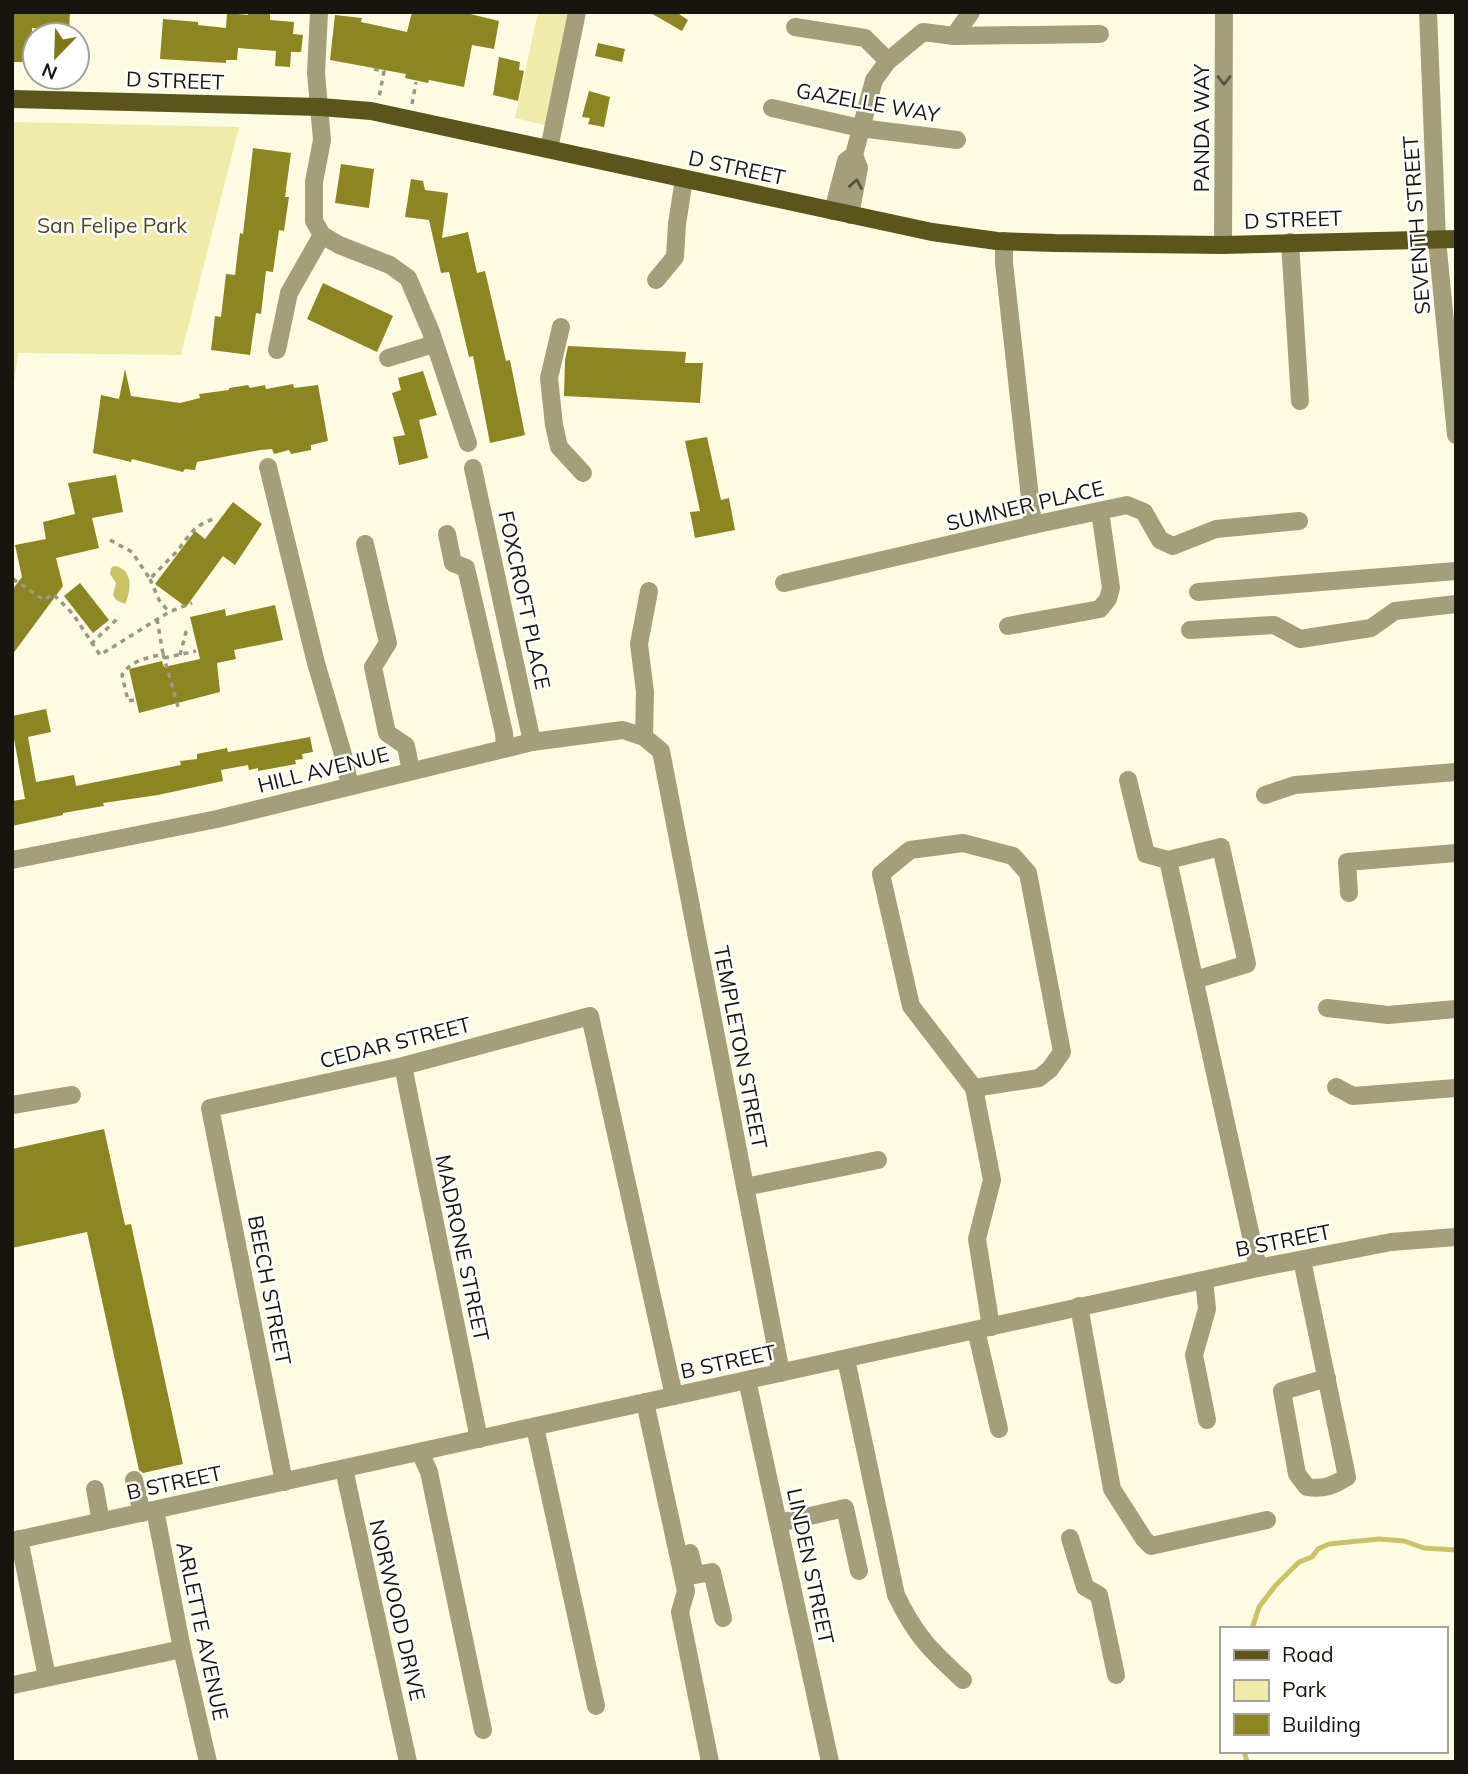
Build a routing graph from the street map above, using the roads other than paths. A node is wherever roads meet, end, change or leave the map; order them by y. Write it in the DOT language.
graph roads {
  1 [pos="319,12"];
  2 [pos="577,12"];
  3 [pos="971,12"];
  4 [pos="1224,12"];
  5 [pos="1428,12"];
  6 [pos="795,27"];
  7 [pos="1100,34"];
  8 [pos="954,36"];
  9 [pos="888,61"];
  10 [pos="12,99"];
  11 [pos="320,107"];
  12 [pos="772,108"];
  13 [pos="860,128"];
  14 [pos="957,141"];
  15 [pos="549,149"];
  16 [pos="684,179"];
  17 [pos="842,213"];
  18 [pos="322,235"];
  19 [pos="1456,239"];
  20 [pos="1437,240"];
  21 [pos="1004,242"];
  22 [pos="1290,242"];
  23 [pos="1223,245"];
  24 [pos="656,280"];
  25 [pos="561,327"];
  26 [pos="434,344"];
  27 [pos="277,350"];
  28 [pos="388,358"];
  29 [pos="1300,401"];
  30 [pos="1456,435"];
  31 [pos="468,443"];
  32 [pos="268,467"];
  33 [pos="473,468"];
  34 [pos="583,473"];
  35 [pos="1100,511"];
  36 [pos="1299,521"];
  37 [pos="1032,525"];
  38 [pos="447,534"];
  39 [pos="365,544"];
  40 [pos="1456,571"];
  41 [pos="784,583"];
  42 [pos="649,592"];
  43 [pos="1198,592"];
  44 [pos="1456,604"];
  45 [pos="1008,626"];
  46 [pos="1190,629"];
  47 [pos="644,737"];
  48 [pos="532,741"];
  49 [pos="505,748"];
  50 [pos="411,771"];
  51 [pos="1456,772"];
  52 [pos="1128,780"];
  53 [pos="350,786"];
  54 [pos="1265,794"];
  55 [pos="1456,853"];
  56 [pos="12,860"];
  57 [pos="1168,860"];
  58 [pos="1349,893"];
  59 [pos="1195,980"];
  60 [pos="1327,1009"];
  61 [pos="1456,1009"];
  62 [pos="403,1066"];
  63 [pos="1336,1087"];
  64 [pos="974,1088"];
  65 [pos="1456,1088"];
  66 [pos="72,1095"];
  67 [pos="12,1105"];
  68 [pos="210,1108"];
  69 [pos="878,1160"];
  70 [pos="745,1187"];
  71 [pos="1456,1237"];
  72 [pos="1302,1260"];
  73 [pos="1258,1268"];
  74 [pos="1204,1280"];
  75 [pos="1079,1306"];
  76 [pos="984,1328"];
  77 [pos="846,1359"];
  78 [pos="781,1373"];
  79 [pos="1327,1378"];
  80 [pos="747,1380"];
  81 [pos="658,1400"];
  82 [pos="1207,1420"];
  83 [pos="535,1427"];
  84 [pos="999,1429"];
  85 [pos="479,1439"];
  86 [pos="420,1452"];
  87 [pos="344,1469"];
  88 [pos="134,1480"];
  89 [pos="284,1482"];
  90 [pos="95,1489"];
  91 [pos="148,1511"];
  92 [pos="1267,1520"];
  93 [pos="101,1522"];
  94 [pos="779,1524"];
  95 [pos="1070,1538"];
  96 [pos="16,1540"];
  97 [pos="859,1571"];
  98 [pos="723,1618"];
  99 [pos="181,1649"];
  100 [pos="1116,1675"];
  101 [pos="47,1677"];
  102 [pos="963,1679"];
  103 [pos="13,1685"];
  104 [pos="596,1706"];
  105 [pos="483,1730"];
  106 [pos="208,1762"];
  107 [pos="408,1762"];
  108 [pos="710,1762"];
  109 [pos="830,1762"];
  1 -- 11 [label="street"];
  2 -- 15 [label="street"];
  3 -- 8 [label="street"];
  4 -- 23 [label="street, PANDA WAY, one-way"];
  5 -- 20 [label="street, SEVENTH STREET"];
  6 -- 9 [label="street"];
  7 -- 8 [label="street"];
  8 -- 9 [label="street"];
  9 -- 13 [label="street"];
  10 -- 11 [label="main road, D STREET"];
  11 -- 15 [label="main road, D STREET"];
  11 -- 18 [label="street"];
  12 -- 13 [label="street, GAZELLE WAY"];
  13 -- 14 [label="street, GAZELLE WAY"];
  13 -- 17 [label="street"];
  15 -- 16 [label="main road, D STREET"];
  16 -- 17 [label="main road, D STREET"];
  16 -- 24 [label="street"];
  17 -- 21 [label="main road, D STREET"];
  18 -- 26 [label="street"];
  18 -- 27 [label="street"];
  19 -- 20 [label="main road, D STREET"];
  20 -- 22 [label="main road, D STREET"];
  20 -- 30 [label="street, SEVENTH STREET"];
  21 -- 23 [label="main road, D STREET"];
  21 -- 37 [label="street"];
  22 -- 23 [label="main road, D STREET"];
  22 -- 29 [label="street"];
  25 -- 34 [label="street"];
  26 -- 28 [label="street"];
  26 -- 31 [label="street"];
  32 -- 53 [label="street"];
  33 -- 48 [label="street, FOXCROFT PLACE"];
  35 -- 36 [label="street, SUMNER PLACE"];
  35 -- 37 [label="street, SUMNER PLACE"];
  35 -- 45 [label="street"];
  37 -- 41 [label="street, SUMNER PLACE"];
  38 -- 49 [label="street"];
  39 -- 50 [label="street"];
  40 -- 43 [label="street"];
  42 -- 47 [label="street"];
  44 -- 46 [label="street"];
  47 -- 48 [label="street, HILL AVENUE"];
  47 -- 70 [label="street, TEMPLETON STREET"];
  48 -- 49 [label="street, HILL AVENUE"];
  49 -- 50 [label="street, HILL AVENUE"];
  50 -- 53 [label="street, HILL AVENUE"];
  51 -- 54 [label="street"];
  52 -- 57 [label="street"];
  53 -- 56 [label="street, HILL AVENUE"];
  55 -- 58 [label="street"];
  57 -- 59 [label="street"];
  57 -- 59 [label="street"];
  59 -- 73 [label="street"];
  60 -- 61 [label="street"];
  62 -- 68 [label="street, CEDAR STREET"];
  62 -- 81 [label="street, CEDAR STREET"];
  62 -- 85 [label="street, MADRONE STREET"];
  63 -- 65 [label="street"];
  64 -- 64 [label="street"];
  64 -- 76 [label="street"];
  66 -- 67 [label="street"];
  68 -- 89 [label="street, BEECH STREET"];
  69 -- 70 [label="street"];
  70 -- 78 [label="street, TEMPLETON STREET"];
  71 -- 72 [label="street, B STREET"];
  72 -- 73 [label="street, B STREET"];
  72 -- 79 [label="street"];
  73 -- 74 [label="street, B STREET"];
  74 -- 75 [label="street, B STREET"];
  74 -- 82 [label="street"];
  75 -- 76 [label="street, B STREET"];
  75 -- 92 [label="street"];
  76 -- 77 [label="street, B STREET"];
  76 -- 84 [label="street"];
  77 -- 78 [label="street, B STREET"];
  77 -- 102 [label="street"];
  78 -- 80 [label="street, B STREET"];
  79 -- 79 [label="street"];
  80 -- 81 [label="street, B STREET"];
  80 -- 94 [label="street, LINDEN STREET"];
  81 -- 83 [label="street, B STREET"];
  81 -- 98 [label="street"];
  81 -- 108 [label="street"];
  83 -- 85 [label="street, B STREET"];
  83 -- 104 [label="street"];
  85 -- 86 [label="street, B STREET"];
  86 -- 87 [label="street, B STREET"];
  86 -- 105 [label="street"];
  87 -- 89 [label="street, B STREET"];
  87 -- 107 [label="street, NORWOOD DRIVE"];
  88 -- 91 [label="street, ARLETTE AVENUE"];
  89 -- 91 [label="street, B STREET"];
  90 -- 93 [label="street"];
  91 -- 93 [label="street, B STREET"];
  91 -- 99 [label="street, ARLETTE AVENUE"];
  93 -- 96 [label="street, B STREET"];
  94 -- 97 [label="street"];
  94 -- 109 [label="street, LINDEN STREET"];
  95 -- 100 [label="street"];
  96 -- 101 [label="street"];
  99 -- 101 [label="street"];
  99 -- 106 [label="street, ARLETTE AVENUE"];
  101 -- 103 [label="street"];
}
